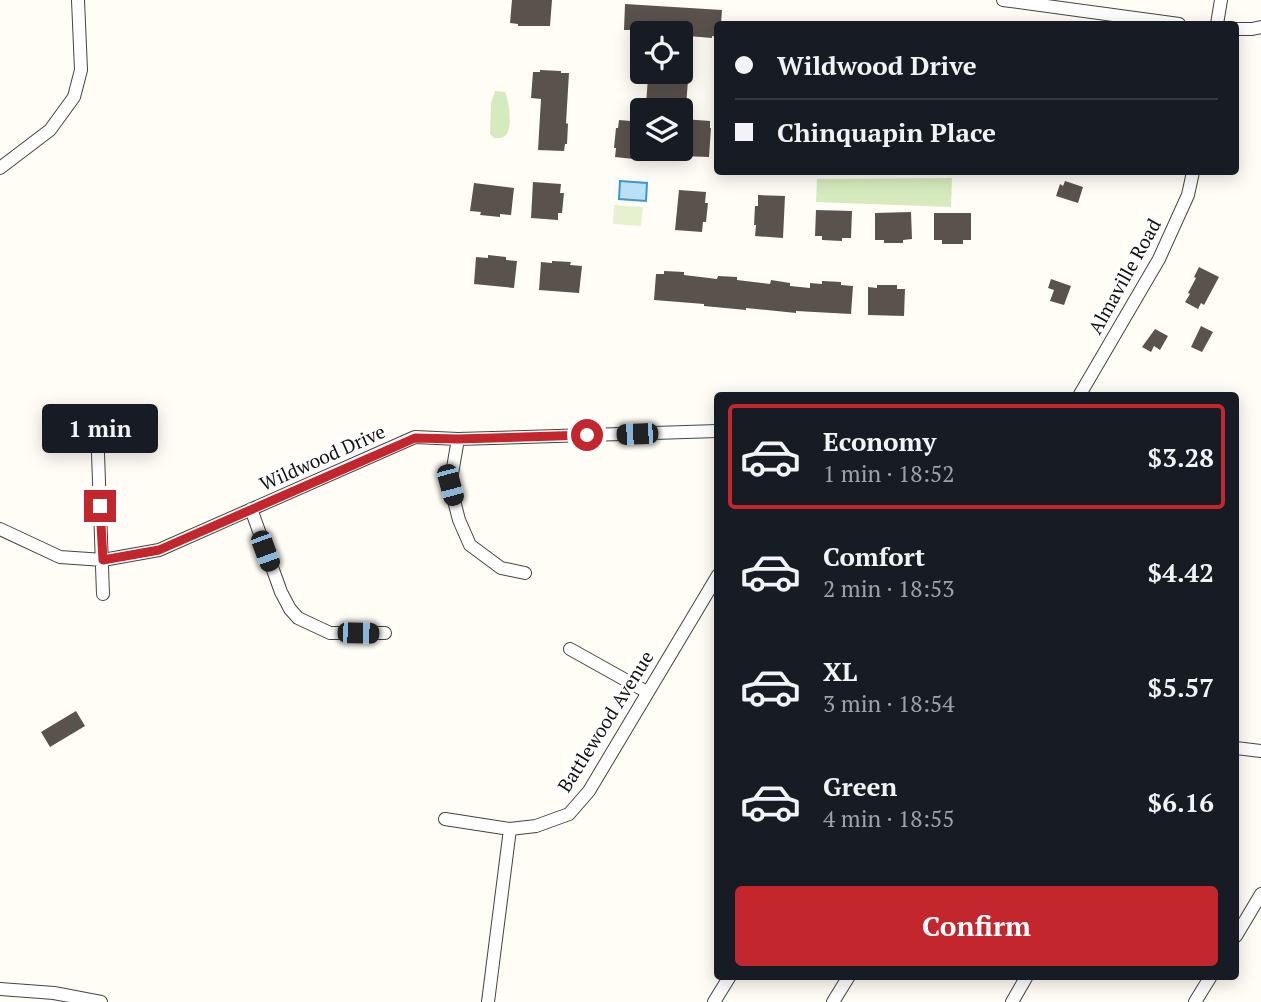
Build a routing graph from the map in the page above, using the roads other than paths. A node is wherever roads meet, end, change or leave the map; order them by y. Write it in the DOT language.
graph roads {
  1 [pos="78,0"];
  2 [pos="1003,0"];
  3 [pos="1221,0"];
  4 [pos="1157,21"];
  5 [pos="1218,21"];
  6 [pos="1261,26"];
  7 [pos="1239,29"];
  8 [pos="0,168"];
  9 [pos="1192,175"];
  10 [pos="1081,392"];
  11 [pos="97,425"];
  12 [pos="714,431"];
  13 [pos="458,439"];
  14 [pos="251,509"];
  15 [pos="0,529"];
  16 [pos="103,560"];
  17 [pos="525,573"];
  18 [pos="714,582"];
  19 [pos="103,594"];
  20 [pos="385,633"];
  21 [pos="570,649"];
  22 [pos="647,692"];
  23 [pos="1239,748"];
  24 [pos="1261,751"];
  25 [pos="445,819"];
  26 [pos="510,829"];
  27 [pos="1261,894"];
  28 [pos="1239,931"];
  29 [pos="728,980"];
  30 [pos="847,980"];
  31 [pos="1025,980"];
  32 [pos="1209,980"];
  33 [pos="0,989"];
  34 [pos="101,1002"];
  35 [pos="488,1002"];
  36 [pos="714,1002"];
  37 [pos="833,1002"];
  38 [pos="1012,1002"];
  39 [pos="1195,1002"];
  1 -- 8 [label="street"];
  2 -- 4 [label="street"];
  3 -- 5 [label="street"];
  6 -- 7 [label="street"];
  9 -- 10 [label="street, Almaville Road"];
  11 -- 16 [label="street"];
  12 -- 13 [label="street, Wildwood Drive"];
  13 -- 14 [label="street, Wildwood Drive"];
  13 -- 17 [label="street"];
  14 -- 16 [label="street, Wildwood Drive"];
  14 -- 20 [label="street"];
  15 -- 16 [label="street, Wildwood Drive"];
  16 -- 19 [label="street"];
  18 -- 22 [label="street, Battlewood Avenue"];
  21 -- 22 [label="street"];
  22 -- 26 [label="street, Battlewood Avenue"];
  23 -- 24 [label="street"];
  25 -- 26 [label="street, Battlewood Avenue"];
  26 -- 35 [label="street"];
  27 -- 28 [label="street"];
  29 -- 36 [label="street"];
  30 -- 37 [label="street"];
  31 -- 38 [label="street"];
  32 -- 39 [label="street"];
  33 -- 34 [label="street"];
}
